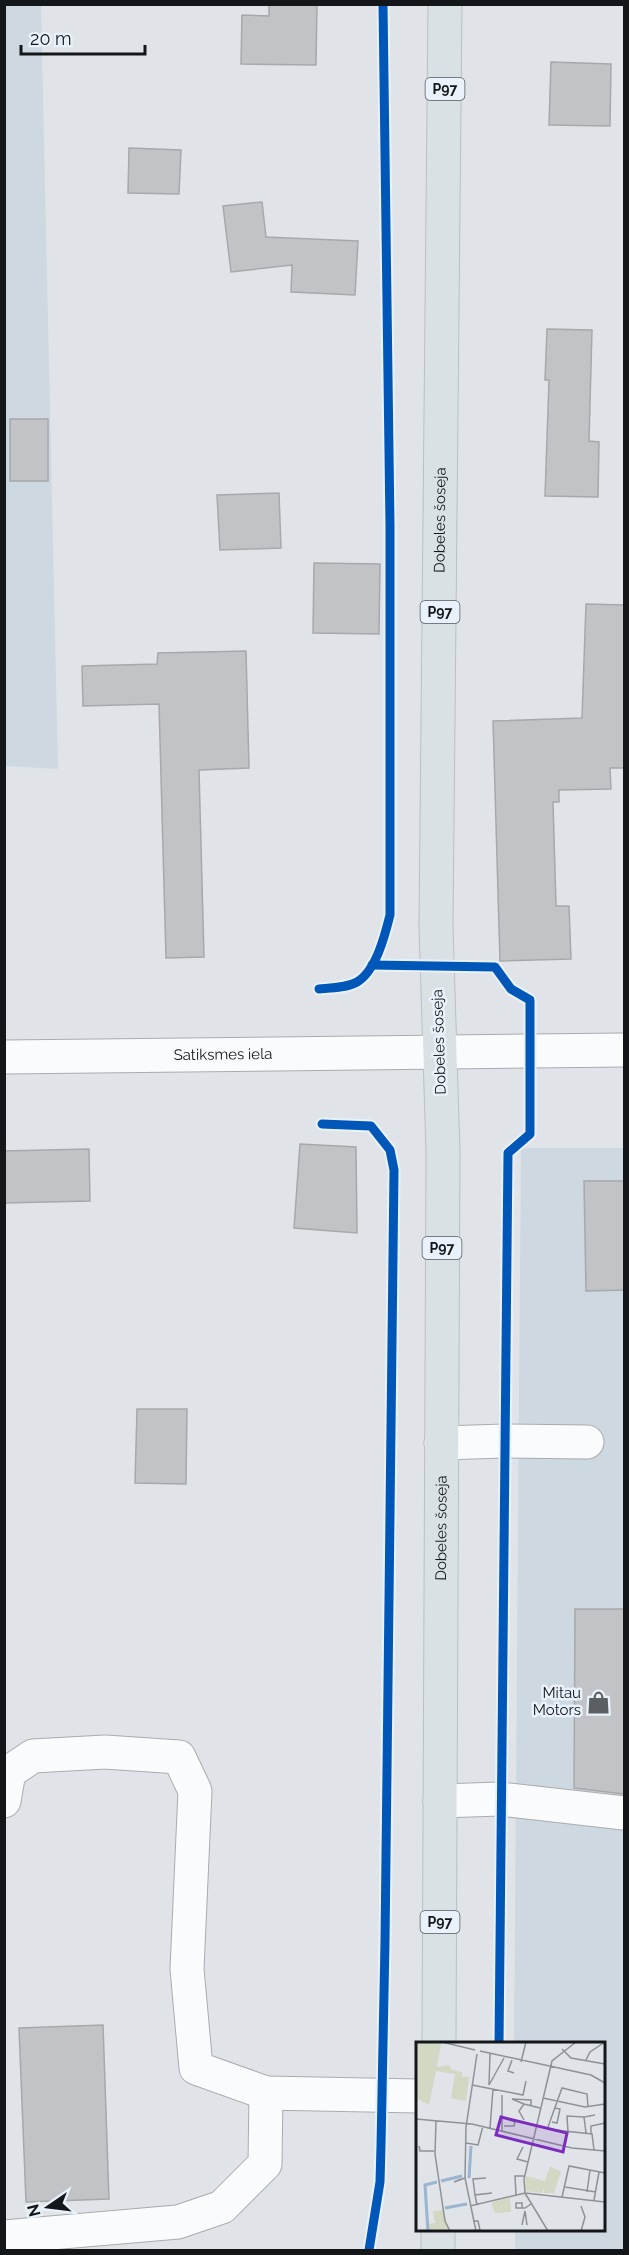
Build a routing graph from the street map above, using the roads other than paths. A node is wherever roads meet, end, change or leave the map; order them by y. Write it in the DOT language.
graph roads {
  1 [pos="445,4"];
  2 [pos="624,1050"];
  3 [pos="440,1052"];
  4 [pos="4,1057"];
  5 [pos="587,1442"];
  6 [pos="441,1443"];
  7 [pos="4,1801"];
  8 [pos="440,1801"];
  9 [pos="624,1813"];
  10 [pos="439,2042"];
  11 [pos="266,2092"];
  12 [pos="416,2096"];
  13 [pos="438,2231"];
  14 [pos="4,2237"];
  15 [pos="438,2250"];
  1 -- 3 [label="main road, Dobeles šoseja / P97"];
  2 -- 3 [label="street, Satiksmes iela"];
  3 -- 4 [label="street, Satiksmes iela"];
  3 -- 6 [label="main road, Dobeles šoseja / P97"];
  5 -- 6 [label="street"];
  6 -- 8 [label="main road, Dobeles šoseja / P97"];
  7 -- 11 [label="street"];
  8 -- 9 [label="street"];
  8 -- 10 [label="main road, Dobeles šoseja / P97"];
  11 -- 12 [label="street"];
  11 -- 14 [label="street"];
  13 -- 15 [label="main road"];
}
